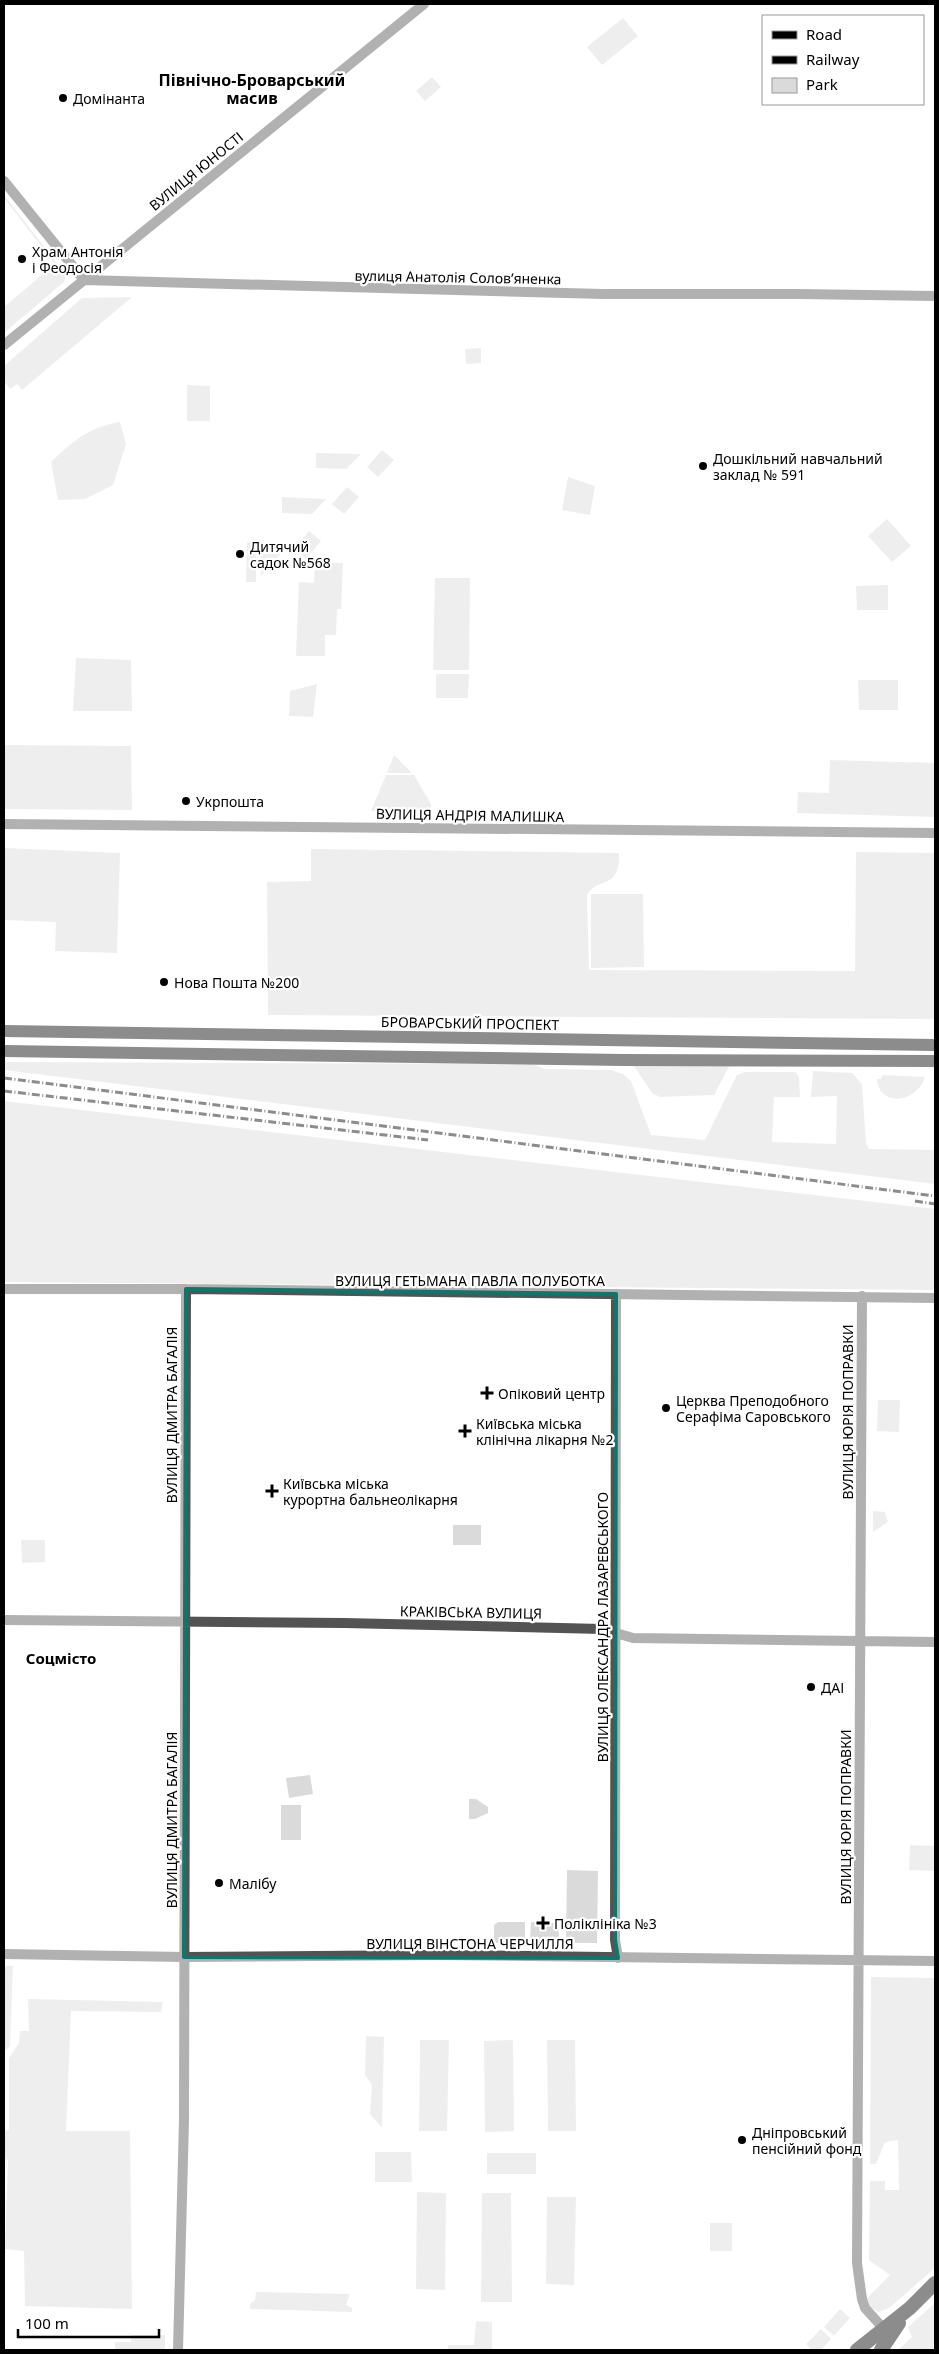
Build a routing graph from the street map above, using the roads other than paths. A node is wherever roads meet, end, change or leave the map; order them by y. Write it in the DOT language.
graph roads {
  1 [pos="424,4"];
  2 [pos="4,181"];
  3 [pos="84,280"];
  4 [pos="935,296"];
  5 [pos="4,345"];
  6 [pos="4,824"];
  7 [pos="935,833"];
  8 [pos="4,1031"];
  9 [pos="935,1046"];
  10 [pos="4,1051"];
  11 [pos="935,1062"];
  12 [pos="4,1289"];
  13 [pos="186,1289"];
  14 [pos="616,1294"];
  15 [pos="862,1296"];
  16 [pos="935,1298"];
  17 [pos="4,1620"];
  18 [pos="185,1623"];
  19 [pos="616,1634"];
  20 [pos="860,1642"];
  21 [pos="935,1642"];
  22 [pos="4,1954"];
  23 [pos="184,1956"];
  24 [pos="618,1958"];
  25 [pos="859,1961"];
  26 [pos="935,1961"];
  27 [pos="935,2283"];
  28 [pos="910,2308"];
  29 [pos="884,2329"];
  30 [pos="178,2350"];
  31 [pos="857,2350"];
  32 [pos="881,2350"];
  1 -- 3 [label="street, ВУЛИЦЯ ЮНОСТІ"];
  2 -- 3 [label="street"];
  3 -- 4 [label="street, вулиця Анатолія Соловʼяненка"];
  3 -- 5 [label="street"];
  6 -- 7 [label="street, ВУЛИЦЯ АНДРІЯ МАЛИШКА"];
  8 -- 9 [label="main road, БРОВАРСЬКИЙ ПРОСПЕКТ"];
  10 -- 11 [label="main road"];
  12 -- 13 [label="street, ВУЛИЦЯ ГЕТЬМАНА ПАВЛА ПОЛУБОТКА"];
  13 -- 14 [label="street, ВУЛИЦЯ ГЕТЬМАНА ПАВЛА ПОЛУБОТКА"];
  13 -- 18 [label="street, ВУЛИЦЯ ДМИТРА БАГАЛІЯ"];
  14 -- 15 [label="street, ВУЛИЦЯ ГЕТЬМАНА ПАВЛА ПОЛУБОТКА"];
  14 -- 19 [label="street, ВУЛИЦЯ ОЛЕКСАНДРА ЛАЗАРЕВСЬКОГО"];
  15 -- 16 [label="street, ВУЛИЦЯ ГЕТЬМАНА ПАВЛА ПОЛУБОТКА"];
  15 -- 20 [label="street, ВУЛИЦЯ ЮРІЯ ПОПРАВКИ"];
  17 -- 18 [label="street, КРАКІВСЬКА ВУЛИЦЯ"];
  18 -- 19 [label="street, КРАКІВСЬКА ВУЛИЦЯ"];
  18 -- 23 [label="street, ВУЛИЦЯ ДМИТРА БАГАЛІЯ"];
  19 -- 20 [label="street, КРАКІВСЬКА ВУЛИЦЯ"];
  19 -- 24 [label="street, ВУЛИЦЯ ОЛЕКСАНДРА ЛАЗАРЕВСЬКОГО"];
  20 -- 21 [label="street, КРАКІВСЬКА ВУЛИЦЯ"];
  20 -- 25 [label="street, ВУЛИЦЯ ЮРІЯ ПОПРАВКИ"];
  22 -- 23 [label="street, ВУЛИЦЯ ВІНСТОНА ЧЕРЧИЛЛЯ"];
  23 -- 24 [label="street, ВУЛИЦЯ ВІНСТОНА ЧЕРЧИЛЛЯ"];
  23 -- 30 [label="street, ВУЛИЦЯ ДМИТРА БАГАЛІЯ"];
  24 -- 25 [label="street, ВУЛИЦЯ ВІНСТОНА ЧЕРЧИЛЛЯ"];
  25 -- 26 [label="street, ВУЛИЦЯ ВІНСТОНА ЧЕРЧИЛЛЯ"];
  25 -- 29 [label="street, ВУЛИЦЯ ЮРІЯ ПОПРАВКИ"];
  27 -- 28 [label="highway"];
  28 -- 29 [label="highway"];
  28 -- 32 [label="highway"];
  29 -- 31 [label="highway"];
}
